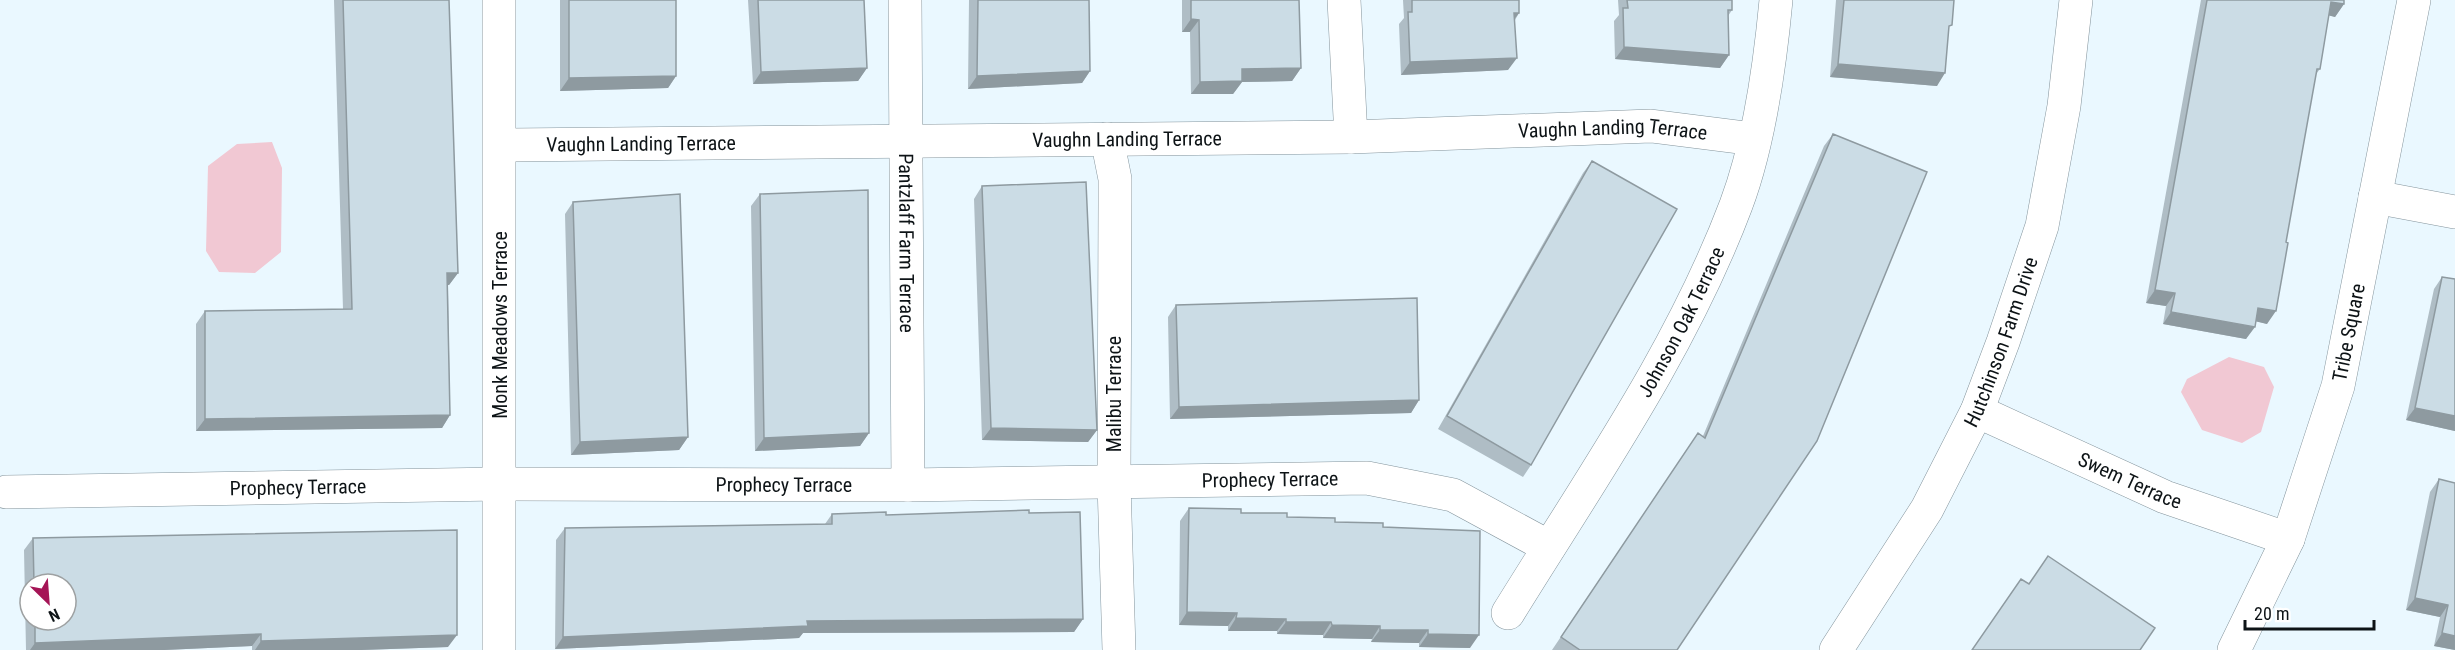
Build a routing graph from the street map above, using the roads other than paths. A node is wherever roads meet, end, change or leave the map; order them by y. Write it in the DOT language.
graph roads {
  1 [pos="499,0"];
  2 [pos="905,0"];
  3 [pos="1344,0"];
  4 [pos="1776,0"];
  5 [pos="2076,0"];
  6 [pos="2414,0"];
  7 [pos="1351,137"];
  8 [pos="1107,139"];
  9 [pos="1754,139"];
  10 [pos="905,141"];
  11 [pos="500,145"];
  12 [pos="2375,196"];
  13 [pos="2455,212"];
  14 [pos="1977,411"];
  15 [pos="1114,483"];
  16 [pos="500,484"];
  17 [pos="908,485"];
  18 [pos="6,492"];
  19 [pos="2288,539"];
  20 [pos="1549,547"];
  21 [pos="1508,612"];
  22 [pos="499,650"];
  23 [pos="1119,650"];
  24 [pos="1836,650"];
  25 [pos="2234,650"];
  1 -- 11 [label="street, Monk Meadows Terrace"];
  2 -- 10 [label="street, Pantzlaff Farm Terrace"];
  3 -- 7 [label="street"];
  4 -- 9 [label="street, Johnson Oak Terrace"];
  5 -- 14 [label="street, Hutchinson Farm Drive"];
  6 -- 12 [label="street, Tribe Square"];
  7 -- 8 [label="street, Vaughn Landing Terrace"];
  7 -- 9 [label="street, Vaughn Landing Terrace"];
  8 -- 10 [label="street, Vaughn Landing Terrace"];
  8 -- 15 [label="street, Malibu Terrace"];
  9 -- 20 [label="street, Johnson Oak Terrace"];
  10 -- 11 [label="street, Vaughn Landing Terrace"];
  10 -- 17 [label="street, Pantzlaff Farm Terrace"];
  11 -- 16 [label="street, Monk Meadows Terrace"];
  12 -- 13 [label="street"];
  12 -- 19 [label="street, Tribe Square"];
  14 -- 19 [label="street, Swem Terrace"];
  14 -- 24 [label="street, Hutchinson Farm Drive"];
  15 -- 17 [label="street, Prophecy Terrace"];
  15 -- 20 [label="street, Prophecy Terrace"];
  15 -- 23 [label="street, Malibu Terrace"];
  16 -- 17 [label="street, Prophecy Terrace"];
  16 -- 18 [label="street, Prophecy Terrace"];
  16 -- 22 [label="street, Monk Meadows Terrace"];
  19 -- 25 [label="street, Tribe Square"];
  20 -- 21 [label="street, Johnson Oak Terrace"];
}
